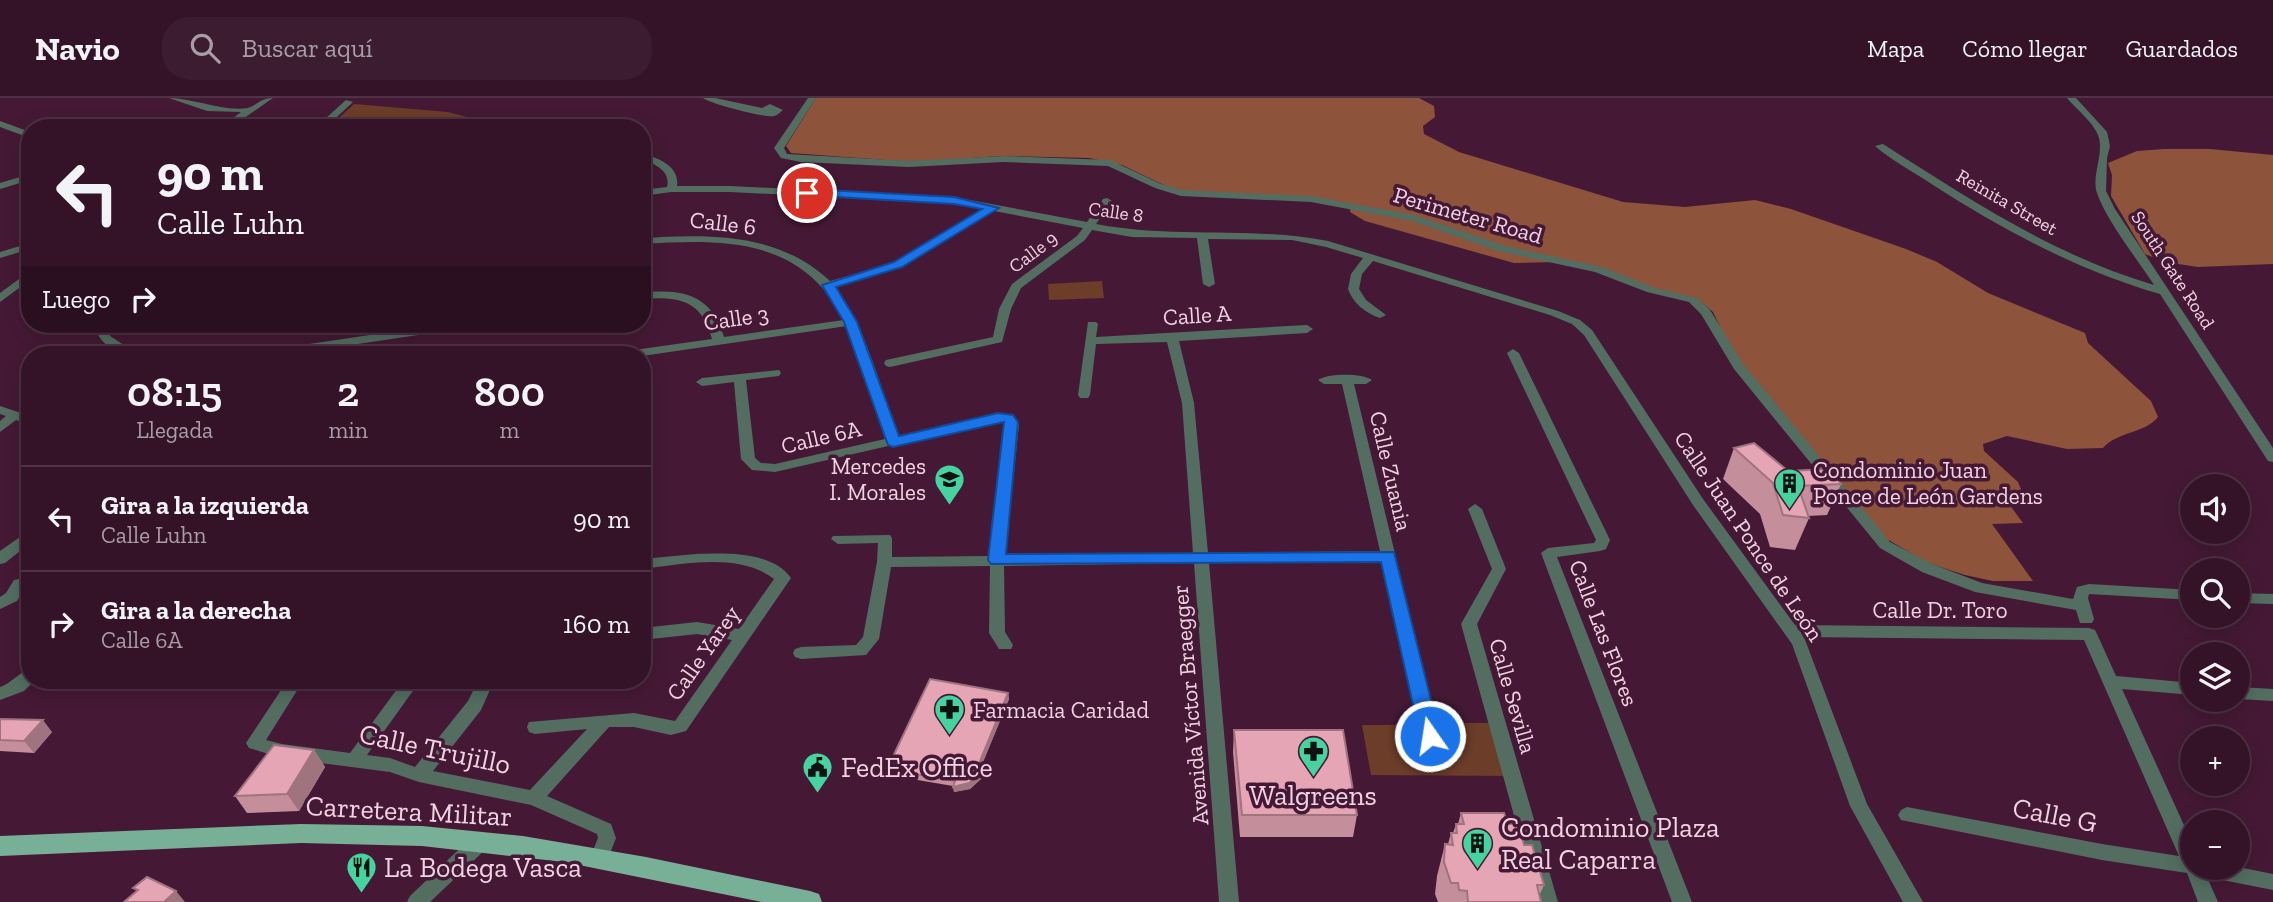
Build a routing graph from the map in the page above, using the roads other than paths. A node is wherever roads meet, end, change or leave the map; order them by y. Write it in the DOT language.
graph roads {
  1 [pos="173,98"];
  2 [pos="269,98"];
  3 [pos="707,98"];
  4 [pos="812,98"];
  5 [pos="2071,98"];
  6 [pos="349,102"];
  7 [pos="247,110"];
  8 [pos="762,111"];
  9 [pos="236,119"];
  10 [pos="329,119"];
  11 [pos="0,124"];
  12 [pos="21,132"];
  13 [pos="1880,146"];
  14 [pos="651,159"];
  15 [pos="21,180"];
  16 [pos="0,186"];
  17 [pos="671,190"];
  18 [pos="651,192"];
  19 [pos="1107,201"];
  20 [pos="993,208"];
  21 [pos="1090,227"];
  22 [pos="1202,234"];
  23 [pos="651,241"];
  24 [pos="21,249"];
  25 [pos="0,255"];
  26 [pos="1371,257"];
  27 [pos="21,282"];
  28 [pos="1209,284"];
  29 [pos="828,285"];
  30 [pos="2163,291"];
  31 [pos="651,296"];
  32 [pos="0,299"];
  33 [pos="1380,315"];
  34 [pos="851,322"];
  35 [pos="1576,323"];
  36 [pos="1092,324"];
  37 [pos="1307,329"];
  38 [pos="102,333"];
  39 [pos="406,333"];
  40 [pos="1172,338"];
  41 [pos="719,341"];
  42 [pos="1090,341"];
  43 [pos="116,346"];
  44 [pos="321,346"];
  45 [pos="651,351"];
  46 [pos="1513,353"];
  47 [pos="890,363"];
  48 [pos="775,373"];
  49 [pos="740,378"];
  50 [pos="1324,380"];
  51 [pos="1347,380"];
  52 [pos="1366,380"];
  53 [pos="702,382"];
  54 [pos="1084,395"];
  55 [pos="0,410"];
  56 [pos="15,415"];
  57 [pos="21,417"];
  58 [pos="0,428"];
  59 [pos="893,442"];
  60 [pos="2273,458"];
  61 [pos="1475,509"];
  62 [pos="838,539"];
  63 [pos="21,542"];
  64 [pos="1388,556"];
  65 [pos="0,559"];
  66 [pos="1202,559"];
  67 [pos="997,560"];
  68 [pos="884,562"];
  69 [pos="651,563"];
  70 [pos="19,584"];
  71 [pos="2180,594"];
  72 [pos="2250,598"];
  73 [pos="2273,599"];
  74 [pos="0,604"];
  75 [pos="2086,620"];
  76 [pos="1790,631"];
  77 [pos="651,633"];
  78 [pos="744,636"];
  79 [pos="1005,645"];
  80 [pos="801,653"];
  81 [pos="2113,682"];
  82 [pos="21,684"];
  83 [pos="2180,688"];
  84 [pos="289,689"];
  85 [pos="406,689"];
  86 [pos="482,689"];
  87 [pos="2250,693"];
  88 [pos="0,694"];
  89 [pos="2273,695"];
  90 [pos="605,721"];
  91 [pos="535,727"];
  92 [pos="1430,736"];
  93 [pos="354,760"];
  94 [pos="419,775"];
  95 [pos="534,798"];
  96 [pos="1907,815"];
  97 [pos="2180,837"];
  98 [pos="481,841"];
  99 [pos="0,846"];
  100 [pos="599,858"];
  101 [pos="2180,865"];
  102 [pos="2250,877"];
  103 [pos="2199,880"];
  104 [pos="2273,882"];
  105 [pos="750,896"];
  106 [pos="418,902"];
  107 [pos="810,902"];
  108 [pos="1229,902"];
  109 [pos="1548,902"];
  110 [pos="1682,902"];
  111 [pos="1913,902"];
  112 [pos="2208,902"];
  1 -- 7 [label="street"];
  2 -- 7 [label="street"];
  3 -- 8 [label="street"];
  4 -- 75 [label="street, Perimeter Road"];
  5 -- 30 [label="street, South Gate Road"];
  6 -- 10 [label="street"];
  7 -- 9 [label="street"];
  11 -- 12 [label="street"];
  13 -- 30 [label="street, Reinita Street"];
  14 -- 17 [label="street"];
  15 -- 16 [label="street"];
  17 -- 18 [label="street, Calle 8"];
  17 -- 20 [label="street, Calle 8"];
  19 -- 21 [label="street, Calle 9"];
  20 -- 21 [label="street, Calle 8"];
  20 -- 29 [label="street"];
  21 -- 22 [label="street, Calle 8"];
  21 -- 47 [label="street, Calle 9"];
  22 -- 26 [label="street, Calle 8"];
  22 -- 28 [label="street"];
  23 -- 29 [label="street, Calle 6"];
  24 -- 25 [label="street"];
  26 -- 33 [label="street"];
  26 -- 35 [label="street, Calle 8"];
  27 -- 32 [label="street"];
  29 -- 34 [label="street, Calle 6"];
  30 -- 60 [label="street, South Gate Road"];
  31 -- 41 [label="street"];
  34 -- 41 [label="street, Calle 3"];
  34 -- 59 [label="street, Calle 6"];
  35 -- 76 [label="street, Calle Juan Ponce de León"];
  36 -- 42 [label="street"];
  37 -- 40 [label="street, Calle A"];
  38 -- 43 [label="street"];
  39 -- 44 [label="street"];
  40 -- 42 [label="street, Calle A"];
  40 -- 66 [label="street, Avenida Víctor Braegger"];
  41 -- 45 [label="street, Calle 3"];
  42 -- 54 [label="street"];
  46 -- 110 [label="street, Calle Las Flores"];
  48 -- 49 [label="street"];
  49 -- 53 [label="street"];
  49 -- 59 [label="street, Calle 6A"];
  50 -- 51 [label="street"];
  51 -- 52 [label="street"];
  51 -- 64 [label="street, Calle Zuania"];
  55 -- 56 [label="street"];
  56 -- 57 [label="street"];
  56 -- 58 [label="street"];
  59 -- 67 [label="street, Calle 6A"];
  61 -- 109 [label="street, Calle Sevilla"];
  62 -- 68 [label="street"];
  63 -- 65 [label="street"];
  64 -- 66 [label="street"];
  64 -- 92 [label="street, Calle Zuania"];
  66 -- 67 [label="street"];
  66 -- 108 [label="street, Avenida Víctor Braegger"];
  67 -- 68 [label="street"];
  67 -- 79 [label="street"];
  68 -- 80 [label="street"];
  69 -- 78 [label="street, Calle Yarey"];
  70 -- 74 [label="street"];
  71 -- 75 [label="street"];
  72 -- 73 [label="street"];
  75 -- 76 [label="street, Calle Dr. Toro"];
  75 -- 81 [label="street"];
  76 -- 111 [label="street, Calle Juan Ponce de León"];
  77 -- 78 [label="street"];
  78 -- 90 [label="street, Calle Yarey"];
  81 -- 83 [label="street"];
  81 -- 97 [label="street"];
  82 -- 88 [label="street"];
  84 -- 93 [label="street, Calle Trujillo"];
  85 -- 93 [label="street"];
  86 -- 94 [label="street"];
  87 -- 89 [label="street"];
  90 -- 91 [label="street"];
  90 -- 95 [label="street"];
  93 -- 94 [label="street, Calle Trujillo"];
  94 -- 95 [label="street, Calle Trujillo"];
  95 -- 100 [label="street, Calle Trujillo"];
  96 -- 101 [label="street, Calle G"];
  98 -- 99 [label="main road, Carretera Militar"];
  98 -- 100 [label="main road, Carretera Militar"];
  98 -- 106 [label="street"];
  100 -- 105 [label="main road, Carretera Militar"];
  102 -- 104 [label="street"];
  103 -- 112 [label="street"];
  105 -- 107 [label="main road, Carretera Militar"];
}
